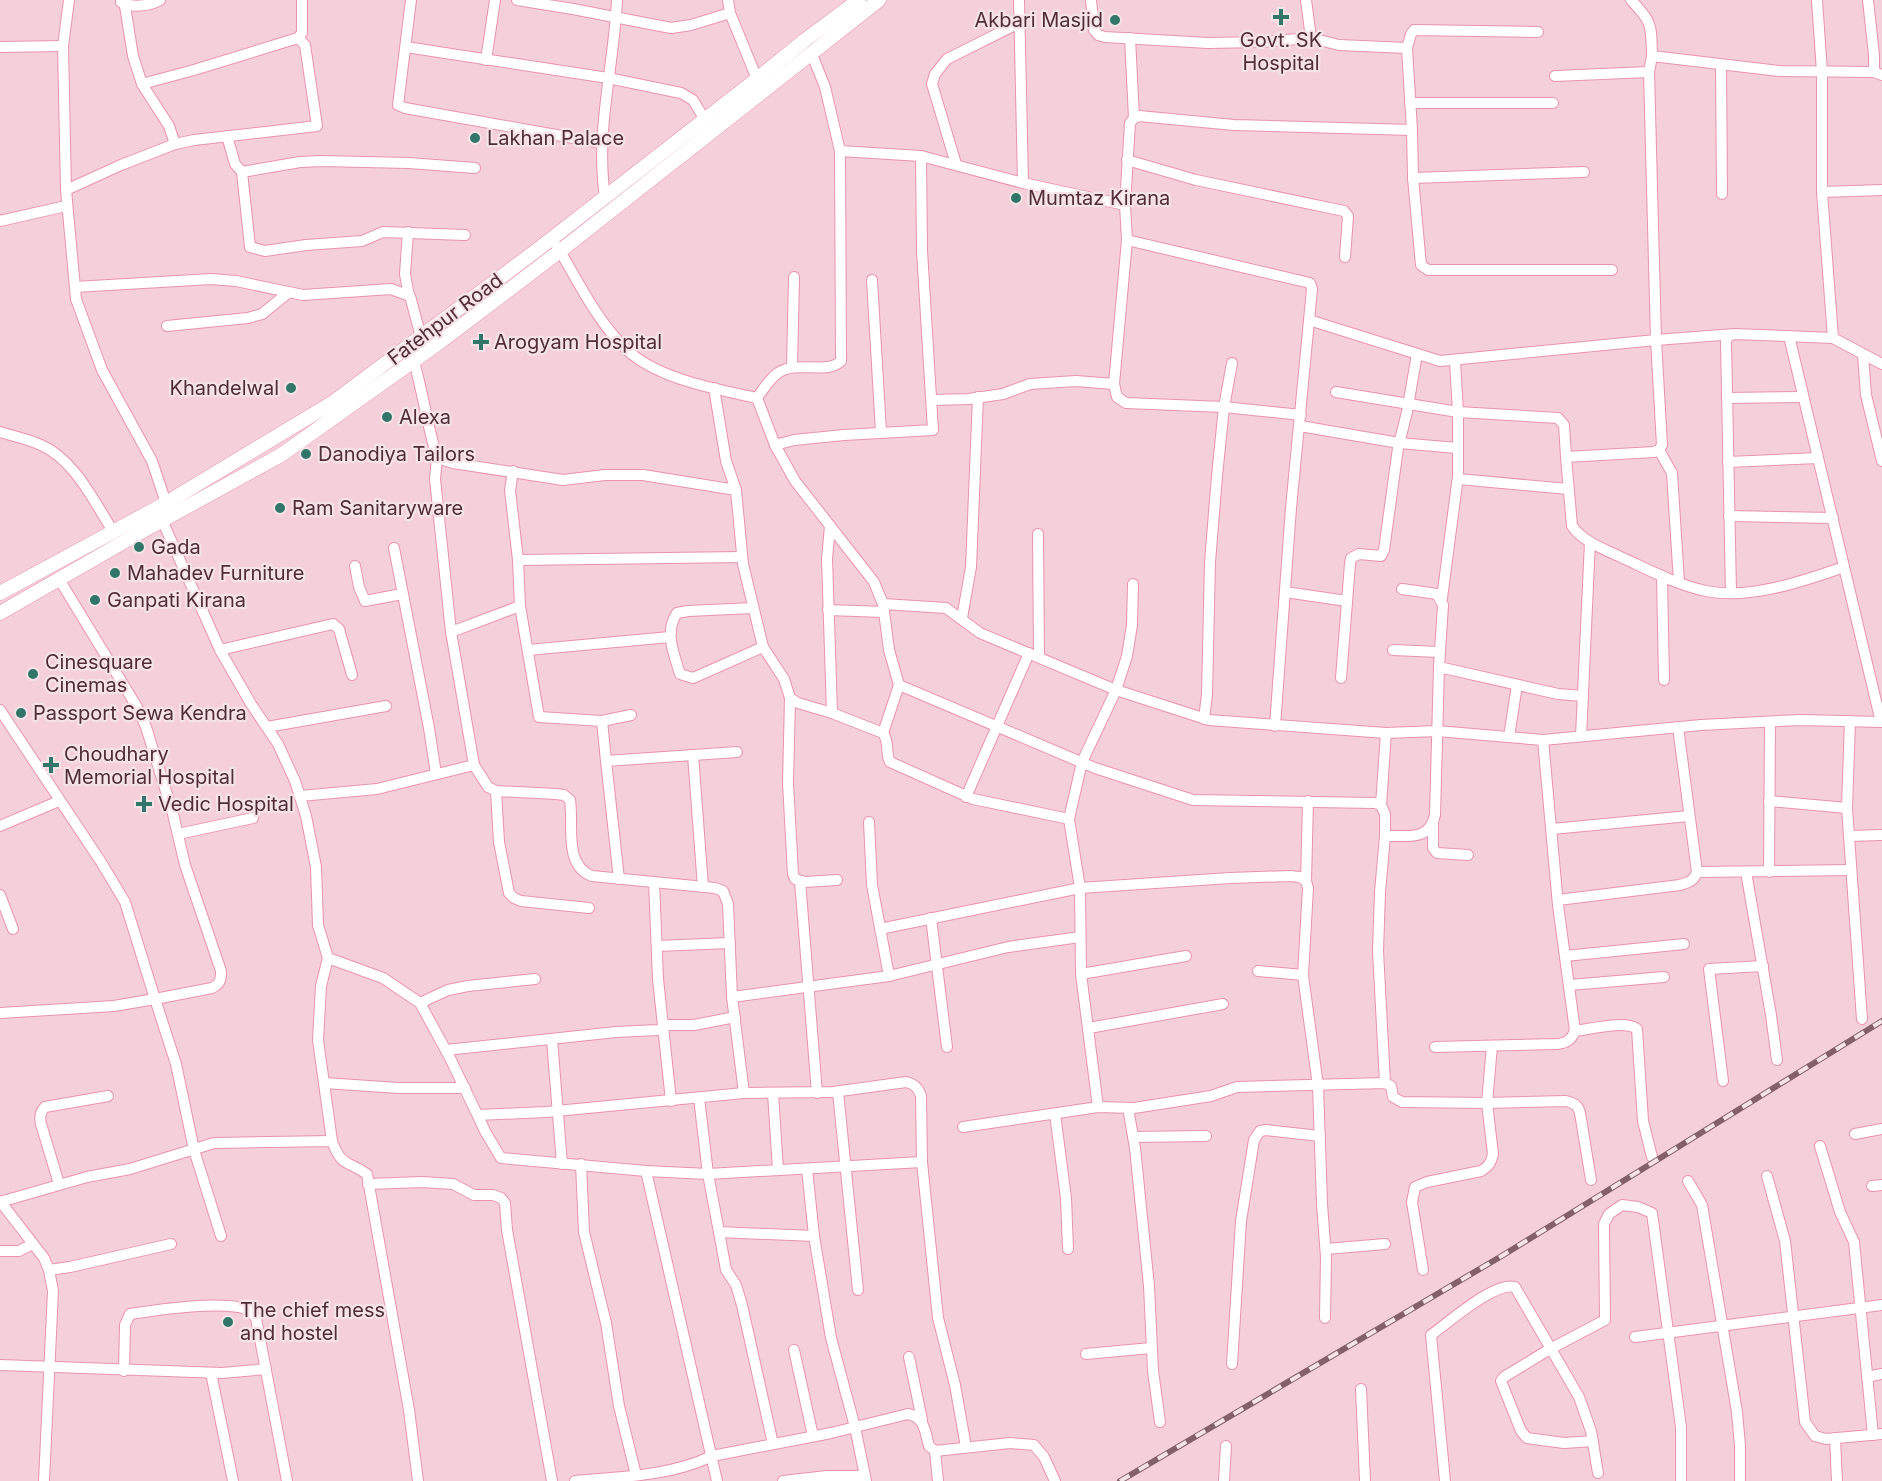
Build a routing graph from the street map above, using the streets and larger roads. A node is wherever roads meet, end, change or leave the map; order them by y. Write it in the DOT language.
graph roads {
  1 [pos="69,0"];
  2 [pos="160,0"];
  3 [pos="303,0"];
  4 [pos="411,0"];
  5 [pos="495,0"];
  6 [pos="517,0"];
  7 [pos="617,0"];
  8 [pos="728,0"];
  9 [pos="859,0"];
  10 [pos="879,0"];
  11 [pos="1019,0"];
  12 [pos="1091,0"];
  13 [pos="1306,0"];
  14 [pos="1631,0"];
  15 [pos="1817,0"];
  16 [pos="1868,0"];
  17 [pos="122,1"];
  18 [pos="730,13"];
  19 [pos="616,18"];
  20 [pos="1019,23"];
  21 [pos="838,24"];
  22 [pos="1538,32"];
  23 [pos="298,38"];
  24 [pos="1130,38"];
  25 [pos="1311,38"];
  26 [pos="63,46"];
  27 [pos="0,47"];
  28 [pos="406,47"];
  29 [pos="1407,48"];
  30 [pos="811,52"];
  31 [pos="1878,55"];
  32 [pos="1652,56"];
  33 [pos="486,60"];
  34 [pos="1721,66"];
  35 [pos="1649,72"];
  36 [pos="1822,72"];
  37 [pos="1878,74"];
  38 [pos="1555,76"];
  39 [pos="608,78"];
  40 [pos="757,79"];
  41 [pos="142,84"];
  42 [pos="1410,103"];
  43 [pos="1553,103"];
  44 [pos="1134,118"];
  45 [pos="705,120"];
  46 [pos="1412,130"];
  47 [pos="227,136"];
  48 [pos="601,143"];
  49 [pos="175,144"];
  50 [pos="840,150"];
  51 [pos="921,156"];
  52 [pos="1127,160"];
  53 [pos="956,164"];
  54 [pos="475,168"];
  55 [pos="242,172"];
  56 [pos="1584,172"];
  57 [pos="1413,178"];
  58 [pos="1023,183"];
  59 [pos="66,190"];
  60 [pos="1882,190"];
  61 [pos="1822,192"];
  62 [pos="1722,194"];
  63 [pos="605,197"];
  64 [pos="1125,205"];
  65 [pos="66,206"];
  66 [pos="0,221"];
  67 [pos="408,232"];
  68 [pos="465,235"];
  69 [pos="553,238"];
  70 [pos="1127,240"];
  71 [pos="560,251"];
  72 [pos="1345,256"];
  73 [pos="1612,270"];
  74 [pos="794,277"];
  75 [pos="872,280"];
  76 [pos="75,287"];
  77 [pos="288,293"];
  78 [pos="409,296"];
  79 [pos="1309,320"];
  80 [pos="167,326"];
  81 [pos="1735,334"];
  82 [pos="1789,336"];
  83 [pos="421,337"];
  84 [pos="1833,338"];
  85 [pos="1656,340"];
  86 [pos="409,345"];
  87 [pos="1417,354"];
  88 [pos="1863,355"];
  89 [pos="414,360"];
  90 [pos="1455,361"];
  91 [pos="1232,363"];
  92 [pos="1881,364"];
  93 [pos="792,367"];
  94 [pos="1114,384"];
  95 [pos="714,388"];
  96 [pos="1336,392"];
  97 [pos="978,397"];
  98 [pos="1803,397"];
  99 [pos="757,398"];
  100 [pos="1727,398"];
  101 [pos="933,400"];
  102 [pos="1409,404"];
  103 [pos="1224,407"];
  104 [pos="1458,412"];
  105 [pos="1300,421"];
  106 [pos="0,432"];
  107 [pos="881,432"];
  108 [pos="1399,443"];
  109 [pos="775,445"];
  110 [pos="1457,448"];
  111 [pos="1659,450"];
  112 [pos="1566,457"];
  113 [pos="437,458"];
  114 [pos="1818,458"];
  115 [pos="1882,461"];
  116 [pos="1728,462"];
  117 [pos="513,471"];
  118 [pos="1458,476"];
  119 [pos="736,489"];
  120 [pos="1568,489"];
  121 [pos="166,503"];
  122 [pos="1729,516"];
  123 [pos="1833,518"];
  124 [pos="162,520"];
  125 [pos="830,526"];
  126 [pos="113,531"];
  127 [pos="1038,534"];
  128 [pos="1590,542"];
  129 [pos="394,548"];
  130 [pos="742,557"];
  131 [pos="518,560"];
  132 [pos="355,566"];
  133 [pos="1844,567"];
  134 [pos="1662,576"];
  135 [pos="59,579"];
  136 [pos="1679,582"];
  137 [pos="1133,584"];
  138 [pos="1401,589"];
  139 [pos="1285,592"];
  140 [pos="1731,592"];
  141 [pos="0,593"];
  142 [pos="402,594"];
  143 [pos="1442,598"];
  144 [pos="1347,601"];
  145 [pos="520,606"];
  146 [pos="753,608"];
  147 [pos="884,608"];
  148 [pos="828,610"];
  149 [pos="0,613"];
  150 [pos="962,618"];
  151 [pos="451,632"];
  152 [pos="670,637"];
  153 [pos="763,647"];
  154 [pos="220,650"];
  155 [pos="528,650"];
  156 [pos="1393,650"];
  157 [pos="1438,652"];
  158 [pos="1034,655"];
  159 [pos="1439,667"];
  160 [pos="352,675"];
  161 [pos="1341,678"];
  162 [pos="1664,680"];
  163 [pos="899,685"];
  164 [pos="1517,685"];
  165 [pos="1116,690"];
  166 [pos="1583,696"];
  167 [pos="790,698"];
  168 [pos="386,706"];
  169 [pos="0,710"];
  170 [pos="832,713"];
  171 [pos="631,715"];
  172 [pos="1204,718"];
  173 [pos="602,721"];
  174 [pos="1850,721"];
  175 [pos="1770,722"];
  176 [pos="1881,722"];
  177 [pos="997,726"];
  178 [pos="1275,726"];
  179 [pos="267,727"];
  180 [pos="1678,727"];
  181 [pos="1437,731"];
  182 [pos="883,733"];
  183 [pos="1386,733"];
  184 [pos="1581,736"];
  185 [pos="1509,737"];
  186 [pos="1543,740"];
  187 [pos="737,752"];
  188 [pos="693,755"];
  189 [pos="606,761"];
  190 [pos="1082,762"];
  191 [pos="474,765"];
  192 [pos="436,774"];
  193 [pos="496,791"];
  194 [pos="300,796"];
  195 [pos="966,797"];
  196 [pos="60,801"];
  197 [pos="1308,801"];
  198 [pos="1769,801"];
  199 [pos="1381,805"];
  200 [pos="1847,808"];
  201 [pos="1689,816"];
  202 [pos="253,818"];
  203 [pos="1069,819"];
  204 [pos="869,822"];
  205 [pos="1433,825"];
  206 [pos="0,826"];
  207 [pos="1552,829"];
  208 [pos="178,834"];
  209 [pos="1882,835"];
  210 [pos="1385,836"];
  211 [pos="1849,836"];
  212 [pos="1468,855"];
  213 [pos="1851,870"];
  214 [pos="1697,872"];
  215 [pos="1746,872"];
  216 [pos="1769,872"];
  217 [pos="619,879"];
  218 [pos="837,880"];
  219 [pos="800,881"];
  220 [pos="1306,881"];
  221 [pos="654,882"];
  222 [pos="703,887"];
  223 [pos="1080,888"];
  224 [pos="0,895"];
  225 [pos="1558,900"];
  226 [pos="589,908"];
  227 [pos="931,918"];
  228 [pos="12,929"];
  229 [pos="880,929"];
  230 [pos="1080,937"];
  231 [pos="729,943"];
  232 [pos="1684,944"];
  233 [pos="657,946"];
  234 [pos="1186,956"];
  235 [pos="1565,956"];
  236 [pos="328,958"];
  237 [pos="938,965"];
  238 [pos="1762,966"];
  239 [pos="1258,971"];
  240 [pos="1081,974"];
  241 [pos="1303,975"];
  242 [pos="889,976"];
  243 [pos="1664,977"];
  244 [pos="535,979"];
  245 [pos="810,986"];
  246 [pos="1570,986"];
  247 [pos="732,997"];
  248 [pos="155,999"];
  249 [pos="420,1003"];
  250 [pos="1223,1004"];
  251 [pos="0,1013"];
  252 [pos="735,1017"];
  253 [pos="1862,1019"];
  254 [pos="662,1028"];
  255 [pos="1089,1028"];
  256 [pos="1575,1031"];
  257 [pos="552,1040"];
  258 [pos="1492,1046"];
  259 [pos="947,1047"];
  260 [pos="1436,1047"];
  261 [pos="446,1050"];
  262 [pos="1777,1060"];
  263 [pos="1723,1081"];
  264 [pos="324,1083"];
  265 [pos="1385,1083"];
  266 [pos="1318,1086"];
  267 [pos="465,1088"];
  268 [pos="838,1092"];
  269 [pos="744,1093"];
  270 [pos="773,1093"];
  271 [pos="818,1093"];
  272 [pos="108,1096"];
  273 [pos="699,1098"];
  274 [pos="671,1101"];
  275 [pos="1487,1103"];
  276 [pos="1098,1107"];
  277 [pos="1128,1108"];
  278 [pos="558,1111"];
  279 [pos="1055,1114"];
  280 [pos="478,1115"];
  281 [pos="963,1127"];
  282 [pos="1882,1129"];
  283 [pos="1855,1134"];
  284 [pos="1206,1136"];
  285 [pos="1320,1136"];
  286 [pos="1133,1137"];
  287 [pos="332,1141"];
  288 [pos="1820,1146"];
  289 [pos="194,1150"];
  290 [pos="1652,1157"];
  291 [pos="922,1162"];
  292 [pos="562,1164"];
  293 [pos="581,1164"];
  294 [pos="845,1167"];
  295 [pos="807,1169"];
  296 [pos="778,1170"];
  297 [pos="646,1171"];
  298 [pos="708,1174"];
  299 [pos="1767,1176"];
  300 [pos="1592,1180"];
  301 [pos="1688,1181"];
  302 [pos="59,1184"];
  303 [pos="368,1184"];
  304 [pos="0,1202"];
  305 [pos="719,1232"];
  306 [pos="221,1236"];
  307 [pos="814,1236"];
  308 [pos="171,1244"];
  309 [pos="1385,1244"];
  310 [pos="33,1245"];
  311 [pos="1068,1249"];
  312 [pos="1326,1249"];
  313 [pos="0,1251"];
  314 [pos="49,1270"];
  315 [pos="1423,1270"];
  316 [pos="858,1290"];
  317 [pos="1882,1305"];
  318 [pos="1862,1307"];
  319 [pos="1794,1316"];
  320 [pos="1325,1318"];
  321 [pos="1723,1326"];
  322 [pos="1670,1332"];
  323 [pos="1635,1337"];
  324 [pos="1151,1348"];
  325 [pos="1550,1349"];
  326 [pos="794,1350"];
  327 [pos="1086,1354"];
  328 [pos="909,1357"];
  329 [pos="1232,1364"];
  330 [pos="0,1365"];
  331 [pos="48,1366"];
  332 [pos="266,1369"];
  333 [pos="124,1371"];
  334 [pos="211,1373"];
  335 [pos="1882,1374"];
  336 [pos="1867,1377"];
  337 [pos="1361,1389"];
  338 [pos="922,1420"];
  339 [pos="1160,1422"];
  340 [pos="855,1427"];
  341 [pos="1878,1435"];
  342 [pos="813,1436"];
  343 [pos="1835,1438"];
  344 [pos="1593,1441"];
  345 [pos="773,1444"];
  346 [pos="1226,1446"];
  347 [pos="966,1447"];
  348 [pos="935,1451"];
  349 [pos="712,1456"];
  350 [pos="1598,1473"];
  351 [pos="636,1475"];
  352 [pos="866,1478"];
  353 [pos="821,1479"];
  354 [pos="44,1481"];
  355 [pos="234,1481"];
  356 [pos="287,1481"];
  357 [pos="418,1481"];
  358 [pos="552,1481"];
  359 [pos="575,1481"];
  360 [pos="717,1481"];
  361 [pos="783,1481"];
  362 [pos="938,1481"];
  363 [pos="1055,1481"];
  364 [pos="1224,1481"];
  365 [pos="1365,1481"];
  366 [pos="1445,1481"];
  367 [pos="1681,1481"];
  368 [pos="1740,1481"];
  369 [pos="1837,1481"];
  1 -- 26 [label="street"];
  2 -- 17 [label="street"];
  3 -- 23 [label="street"];
  4 -- 28 [label="street"];
  5 -- 33 [label="street"];
  6 -- 19 [label="street"];
  7 -- 19 [label="street"];
  8 -- 18 [label="street"];
  9 -- 21 [label="street, Fatehpur Road"];
  10 -- 21 [label="street"];
  11 -- 20 [label="street"];
  12 -- 24 [label="street"];
  13 -- 25 [label="street"];
  14 -- 32 [label="street"];
  15 -- 36 [label="street"];
  16 -- 31 [label="street"];
  17 -- 41 [label="street"];
  18 -- 19 [label="street"];
  18 -- 40 [label="street"];
  19 -- 39 [label="street"];
  20 -- 53 [label="street"];
  20 -- 58 [label="street"];
  21 -- 30 [label="street"];
  21 -- 40 [label="street, Fatehpur Road"];
  22 -- 29 [label="street"];
  23 -- 41 [label="street"];
  23 -- 47 [label="street"];
  24 -- 25 [label="street"];
  24 -- 44 [label="street"];
  25 -- 29 [label="street"];
  26 -- 27 [label="street"];
  26 -- 59 [label="street"];
  28 -- 33 [label="street"];
  28 -- 48 [label="street"];
  29 -- 42 [label="street"];
  30 -- 50 [label="street"];
  30 -- 71 [label="street"];
  31 -- 37 [label="street"];
  32 -- 34 [label="street"];
  32 -- 35 [label="street"];
  33 -- 39 [label="street"];
  34 -- 36 [label="street"];
  34 -- 62 [label="street"];
  35 -- 38 [label="street"];
  35 -- 85 [label="street"];
  36 -- 37 [label="street"];
  36 -- 61 [label="street"];
  39 -- 45 [label="street"];
  39 -- 48 [label="street"];
  40 -- 45 [label="street, Fatehpur Road"];
  41 -- 49 [label="street"];
  42 -- 43 [label="street"];
  42 -- 46 [label="street"];
  44 -- 46 [label="street"];
  44 -- 52 [label="street"];
  45 -- 63 [label="street, Fatehpur Road"];
  46 -- 57 [label="street"];
  47 -- 49 [label="street"];
  47 -- 55 [label="street"];
  48 -- 63 [label="street"];
  49 -- 59 [label="street"];
  50 -- 51 [label="street"];
  50 -- 93 [label="street"];
  51 -- 53 [label="street"];
  51 -- 101 [label="street"];
  52 -- 64 [label="street"];
  52 -- 72 [label="street"];
  53 -- 58 [label="street"];
  54 -- 55 [label="street"];
  55 -- 67 [label="street"];
  56 -- 57 [label="street"];
  57 -- 73 [label="street"];
  58 -- 64 [label="street"];
  59 -- 65 [label="street"];
  60 -- 61 [label="street"];
  61 -- 84 [label="street"];
  63 -- 69 [label="street, Fatehpur Road"];
  64 -- 70 [label="street"];
  65 -- 66 [label="street"];
  65 -- 76 [label="street"];
  67 -- 68 [label="street"];
  67 -- 78 [label="street"];
  69 -- 71 [label="street"];
  69 -- 83 [label="street, Fatehpur Road"];
  70 -- 79 [label="street"];
  70 -- 94 [label="street"];
  71 -- 89 [label="street"];
  71 -- 95 [label="street"];
  74 -- 93 [label="street"];
  75 -- 107 [label="street"];
  76 -- 77 [label="street"];
  76 -- 121 [label="street"];
  77 -- 78 [label="street"];
  77 -- 80 [label="street"];
  78 -- 83 [label="street"];
  79 -- 87 [label="street"];
  79 -- 105 [label="street"];
  81 -- 82 [label="street"];
  81 -- 85 [label="street"];
  81 -- 100 [label="street"];
  82 -- 84 [label="street"];
  82 -- 98 [label="street"];
  83 -- 86 [label="street, Fatehpur Road"];
  84 -- 88 [label="street"];
  85 -- 90 [label="street"];
  85 -- 111 [label="street"];
  86 -- 89 [label="street"];
  86 -- 121 [label="street, Fatehpur Road"];
  87 -- 90 [label="street"];
  87 -- 102 [label="street"];
  88 -- 92 [label="street"];
  88 -- 115 [label="street"];
  89 -- 113 [label="street"];
  89 -- 124 [label="street"];
  90 -- 104 [label="street"];
  91 -- 103 [label="street"];
  93 -- 99 [label="street"];
  94 -- 97 [label="street"];
  94 -- 103 [label="street"];
  95 -- 99 [label="street"];
  95 -- 119 [label="street"];
  96 -- 102 [label="street"];
  97 -- 101 [label="street"];
  97 -- 150 [label="street"];
  98 -- 100 [label="street"];
  98 -- 114 [label="street"];
  99 -- 109 [label="street"];
  100 -- 116 [label="street"];
  101 -- 107 [label="street"];
  102 -- 104 [label="street"];
  102 -- 108 [label="street"];
  103 -- 105 [label="street"];
  103 -- 172 [label="street"];
  104 -- 110 [label="street"];
  104 -- 112 [label="street"];
  105 -- 108 [label="street"];
  105 -- 139 [label="street"];
  106 -- 126 [label="street"];
  107 -- 109 [label="street"];
  108 -- 110 [label="street"];
  108 -- 144 [label="street"];
  109 -- 125 [label="street"];
  110 -- 118 [label="street"];
  111 -- 112 [label="street"];
  111 -- 136 [label="street"];
  112 -- 120 [label="street"];
  113 -- 117 [label="street"];
  113 -- 151 [label="street"];
  114 -- 116 [label="street"];
  114 -- 123 [label="street"];
  116 -- 122 [label="street"];
  117 -- 119 [label="street"];
  117 -- 131 [label="street"];
  118 -- 120 [label="street"];
  118 -- 143 [label="street"];
  119 -- 130 [label="street"];
  120 -- 128 [label="street"];
  121 -- 126 [label="street, Fatehpur Road"];
  122 -- 123 [label="street"];
  122 -- 140 [label="street"];
  123 -- 133 [label="street"];
  124 -- 135 [label="street"];
  124 -- 154 [label="street"];
  125 -- 147 [label="street"];
  125 -- 148 [label="street"];
  126 -- 141 [label="street, Fatehpur Road"];
  127 -- 158 [label="street"];
  128 -- 134 [label="street"];
  128 -- 166 [label="street"];
  129 -- 142 [label="street"];
  130 -- 131 [label="street"];
  130 -- 146 [label="street"];
  131 -- 145 [label="street"];
  132 -- 142 [label="street"];
  133 -- 140 [label="street"];
  133 -- 176 [label="street"];
  134 -- 136 [label="street"];
  134 -- 162 [label="street"];
  135 -- 149 [label="street"];
  135 -- 208 [label="street"];
  136 -- 140 [label="street"];
  137 -- 165 [label="street"];
  138 -- 143 [label="street"];
  139 -- 144 [label="street"];
  139 -- 178 [label="street"];
  142 -- 192 [label="street"];
  143 -- 157 [label="street"];
  144 -- 161 [label="street"];
  145 -- 151 [label="street"];
  145 -- 155 [label="street"];
  146 -- 152 [label="street"];
  146 -- 153 [label="street"];
  147 -- 148 [label="street"];
  147 -- 150 [label="street"];
  147 -- 163 [label="street"];
  148 -- 170 [label="street"];
  150 -- 158 [label="street"];
  151 -- 191 [label="street"];
  152 -- 153 [label="street"];
  152 -- 155 [label="street"];
  153 -- 167 [label="street"];
  154 -- 160 [label="street"];
  154 -- 179 [label="street"];
  155 -- 173 [label="street"];
  156 -- 157 [label="street"];
  157 -- 159 [label="street"];
  158 -- 165 [label="street"];
  158 -- 177 [label="street"];
  159 -- 164 [label="street"];
  159 -- 181 [label="street"];
  163 -- 177 [label="street"];
  163 -- 182 [label="street"];
  164 -- 166 [label="street"];
  164 -- 185 [label="street"];
  165 -- 172 [label="street"];
  165 -- 190 [label="street"];
  166 -- 184 [label="street"];
  167 -- 170 [label="street"];
  167 -- 219 [label="street"];
  168 -- 179 [label="street"];
  169 -- 196 [label="street"];
  170 -- 182 [label="street"];
  171 -- 173 [label="street"];
  172 -- 178 [label="street"];
  173 -- 189 [label="street"];
  174 -- 175 [label="street"];
  174 -- 176 [label="street"];
  174 -- 200 [label="street"];
  175 -- 180 [label="street"];
  175 -- 198 [label="street"];
  177 -- 190 [label="street"];
  177 -- 195 [label="street"];
  178 -- 183 [label="street"];
  179 -- 194 [label="street"];
  180 -- 184 [label="street"];
  180 -- 201 [label="street"];
  181 -- 183 [label="street"];
  181 -- 185 [label="street"];
  181 -- 205 [label="street"];
  182 -- 195 [label="street"];
  183 -- 199 [label="street"];
  184 -- 186 [label="street"];
  185 -- 186 [label="street"];
  186 -- 207 [label="street"];
  187 -- 188 [label="street"];
  188 -- 189 [label="street"];
  188 -- 222 [label="street"];
  189 -- 217 [label="street"];
  190 -- 197 [label="street"];
  190 -- 203 [label="street"];
  191 -- 192 [label="street"];
  191 -- 193 [label="street"];
  192 -- 194 [label="street"];
  193 -- 217 [label="street"];
  193 -- 226 [label="street"];
  194 -- 236 [label="street"];
  195 -- 203 [label="street"];
  196 -- 206 [label="street"];
  196 -- 248 [label="street"];
  197 -- 199 [label="street"];
  197 -- 220 [label="street"];
  198 -- 200 [label="street"];
  198 -- 216 [label="street"];
  199 -- 210 [label="street"];
  200 -- 211 [label="street"];
  201 -- 207 [label="street"];
  201 -- 214 [label="street"];
  202 -- 208 [label="street"];
  203 -- 223 [label="street"];
  204 -- 229 [label="street"];
  205 -- 210 [label="street"];
  205 -- 212 [label="street"];
  207 -- 225 [label="street"];
  208 -- 248 [label="street"];
  209 -- 211 [label="street"];
  210 -- 265 [label="street"];
  211 -- 213 [label="street"];
  213 -- 216 [label="street"];
  213 -- 253 [label="street"];
  214 -- 215 [label="street"];
  214 -- 225 [label="street"];
  215 -- 216 [label="street"];
  215 -- 238 [label="street"];
  217 -- 221 [label="street"];
  218 -- 219 [label="street"];
  219 -- 245 [label="street"];
  220 -- 223 [label="street"];
  220 -- 241 [label="street"];
  221 -- 222 [label="street"];
  221 -- 233 [label="street"];
  222 -- 231 [label="street"];
  223 -- 227 [label="street"];
  223 -- 230 [label="street"];
  224 -- 228 [label="street"];
  225 -- 235 [label="street"];
  227 -- 229 [label="street"];
  227 -- 237 [label="street"];
  229 -- 242 [label="street"];
  230 -- 237 [label="street"];
  230 -- 240 [label="street"];
  231 -- 233 [label="street"];
  231 -- 247 [label="street"];
  232 -- 235 [label="street"];
  233 -- 254 [label="street"];
  234 -- 240 [label="street"];
  235 -- 246 [label="street"];
  236 -- 249 [label="street"];
  236 -- 264 [label="street"];
  237 -- 242 [label="street"];
  237 -- 259 [label="street"];
  238 -- 262 [label="street"];
  238 -- 263 [label="street"];
  239 -- 241 [label="street"];
  240 -- 255 [label="street"];
  241 -- 266 [label="street"];
  242 -- 245 [label="street"];
  243 -- 246 [label="street"];
  244 -- 249 [label="street"];
  245 -- 247 [label="street"];
  245 -- 271 [label="street"];
  246 -- 256 [label="street"];
  247 -- 252 [label="street"];
  248 -- 251 [label="street"];
  248 -- 289 [label="street"];
  249 -- 261 [label="street"];
  250 -- 255 [label="street"];
  252 -- 254 [label="street"];
  252 -- 269 [label="street"];
  254 -- 257 [label="street"];
  254 -- 274 [label="street"];
  255 -- 276 [label="street"];
  256 -- 258 [label="street"];
  256 -- 290 [label="street"];
  257 -- 261 [label="street"];
  257 -- 278 [label="street"];
  258 -- 260 [label="street"];
  258 -- 275 [label="street"];
  261 -- 267 [label="street"];
  264 -- 267 [label="street"];
  264 -- 287 [label="street"];
  265 -- 266 [label="street"];
  265 -- 275 [label="street"];
  266 -- 277 [label="street"];
  266 -- 285 [label="street"];
  267 -- 280 [label="street"];
  268 -- 271 [label="street"];
  268 -- 291 [label="street"];
  268 -- 294 [label="street"];
  269 -- 270 [label="street"];
  269 -- 273 [label="street"];
  270 -- 271 [label="street"];
  270 -- 296 [label="street"];
  272 -- 302 [label="street"];
  273 -- 274 [label="street"];
  273 -- 298 [label="street"];
  274 -- 278 [label="street"];
  275 -- 300 [label="street"];
  275 -- 315 [label="street"];
  276 -- 277 [label="street"];
  276 -- 279 [label="street"];
  277 -- 286 [label="street"];
  278 -- 280 [label="street"];
  278 -- 292 [label="street"];
  279 -- 281 [label="street"];
  279 -- 311 [label="street"];
  280 -- 292 [label="street"];
  282 -- 283 [label="street"];
  284 -- 286 [label="street"];
  285 -- 312 [label="street"];
  285 -- 329 [label="street"];
  286 -- 324 [label="street"];
  287 -- 289 [label="street"];
  287 -- 303 [label="street"];
  288 -- 318 [label="street"];
  289 -- 302 [label="street"];
  289 -- 306 [label="street"];
  291 -- 294 [label="street"];
  291 -- 347 [label="street"];
  292 -- 293 [label="street"];
  293 -- 297 [label="street"];
  293 -- 351 [label="street"];
  294 -- 295 [label="street"];
  294 -- 316 [label="street"];
  295 -- 296 [label="street"];
  295 -- 307 [label="street"];
  296 -- 298 [label="street"];
  297 -- 298 [label="street"];
  297 -- 349 [label="street"];
  298 -- 305 [label="street"];
  299 -- 319 [label="street"];
  301 -- 321 [label="street"];
  302 -- 304 [label="street"];
  303 -- 357 [label="street"];
  303 -- 358 [label="street"];
  304 -- 310 [label="street"];
  305 -- 307 [label="street"];
  305 -- 345 [label="street"];
  307 -- 340 [label="street"];
  308 -- 314 [label="street"];
  309 -- 312 [label="street"];
  310 -- 313 [label="street"];
  310 -- 314 [label="street"];
  312 -- 320 [label="street"];
  314 -- 331 [label="street"];
  317 -- 318 [label="street"];
  318 -- 319 [label="street"];
  318 -- 336 [label="street"];
  319 -- 321 [label="street"];
  319 -- 343 [label="street"];
  321 -- 322 [label="street"];
  321 -- 368 [label="street"];
  322 -- 323 [label="street"];
  322 -- 325 [label="street"];
  322 -- 367 [label="street"];
  324 -- 327 [label="street"];
  324 -- 339 [label="street"];
  325 -- 344 [label="street"];
  325 -- 344 [label="street"];
  325 -- 366 [label="street"];
  326 -- 342 [label="street"];
  328 -- 338 [label="street"];
  330 -- 331 [label="street"];
  331 -- 333 [label="street"];
  331 -- 354 [label="street"];
  332 -- 333 [label="street"];
  332 -- 334 [label="street"];
  332 -- 356 [label="street"];
  333 -- 334 [label="street"];
  334 -- 355 [label="street"];
  335 -- 336 [label="street"];
  336 -- 341 [label="street"];
  337 -- 365 [label="street"];
  338 -- 340 [label="street"];
  338 -- 348 [label="street"];
  340 -- 342 [label="street"];
  340 -- 352 [label="street"];
  341 -- 343 [label="street"];
  342 -- 345 [label="street"];
  343 -- 369 [label="street"];
  344 -- 350 [label="street"];
  345 -- 349 [label="street"];
  346 -- 364 [label="street"];
  347 -- 348 [label="street"];
  347 -- 363 [label="street"];
  348 -- 362 [label="street"];
  349 -- 351 [label="street"];
  349 -- 360 [label="street"];
  351 -- 359 [label="street"];
  352 -- 353 [label="street"];
  353 -- 361 [label="street"];
}
